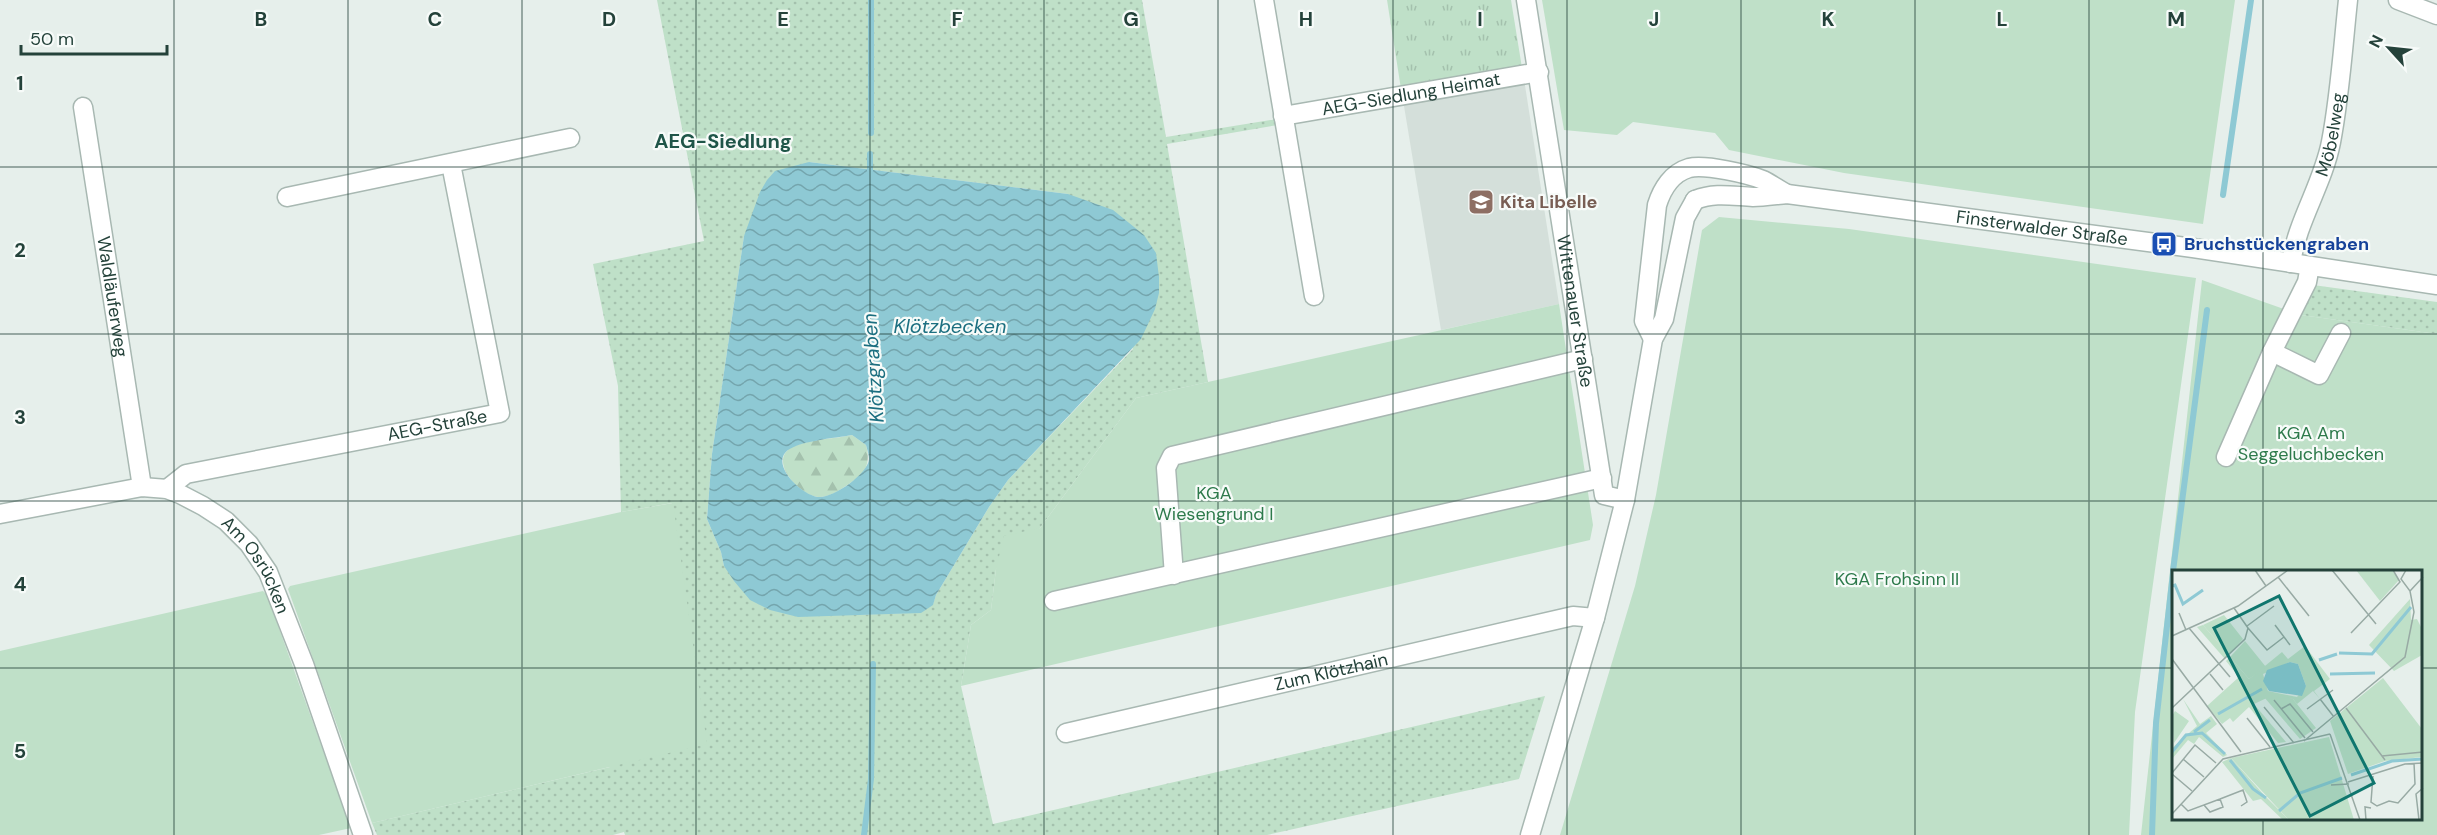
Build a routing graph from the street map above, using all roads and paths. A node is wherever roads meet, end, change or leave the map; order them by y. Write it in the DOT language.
graph roads {
  1 [pos="1264,0"];
  2 [pos="1526,0"];
  3 [pos="2348,0"];
  4 [pos="2398,0"];
  5 [pos="2437,15"];
  6 [pos="1539,72"];
  7 [pos="83,107"];
  8 [pos="1283,116"];
  9 [pos="570,138"];
  10 [pos="451,164"];
  11 [pos="1671,178"];
  12 [pos="1787,194"];
  13 [pos="287,197"];
  14 [pos="1695,200"];
  15 [pos="2290,263"];
  16 [pos="2310,266"];
  17 [pos="2437,285"];
  18 [pos="1314,296"];
  19 [pos="2341,333"];
  20 [pos="1653,339"];
  21 [pos="2272,352"];
  22 [pos="1583,359"];
  23 [pos="2226,457"];
  24 [pos="1602,478"];
  25 [pos="141,487"];
  26 [pos="167,489"];
  27 [pos="1626,500"];
  28 [pos="0,514"];
  29 [pos="1174,575"];
  30 [pos="1054,600"];
  31 [pos="1595,618"];
  32 [pos="1066,733"];
  33 [pos="363,835"];
  34 [pos="1530,835"];
  1 -- 8 [label="street"];
  2 -- 6 [label="street, Wittenauer Straße"];
  3 -- 15 [label="street, Möbelweg"];
  4 -- 5 [label="street"];
  6 -- 8 [label="street, AEG-Siedlung Heimat"];
  6 -- 22 [label="street, Wittenauer Straße"];
  7 -- 25 [label="street, Waldläuferweg"];
  8 -- 18 [label="street"];
  9 -- 10 [label="street"];
  10 -- 13 [label="street"];
  10 -- 26 [label="street, AEG-Straße"];
  11 -- 12 [label="street, Finsterwalder Straße"];
  11 -- 14 [label="street"];
  11 -- 20 [label="street"];
  12 -- 14 [label="street, Finsterwalder Straße"];
  12 -- 15 [label="street, Finsterwalder Straße"];
  14 -- 20 [label="street"];
  15 -- 16 [label="street, Finsterwalder Straße"];
  16 -- 17 [label="street, Finsterwalder Straße"];
  16 -- 21 [label="street"];
  19 -- 21 [label="street"];
  20 -- 27 [label="street"];
  21 -- 23 [label="street"];
  22 -- 24 [label="street, Wittenauer Straße"];
  22 -- 29 [label="street"];
  24 -- 27 [label="street, Wittenauer Straße"];
  24 -- 29 [label="street"];
  25 -- 26 [label="street, Am Osrücken"];
  25 -- 28 [label="street, Am Osrücken"];
  26 -- 33 [label="street, Am Osrücken"];
  27 -- 31 [label="street"];
  29 -- 30 [label="street"];
  31 -- 32 [label="street, Zum Klötzhain"];
  31 -- 34 [label="street"];
}
